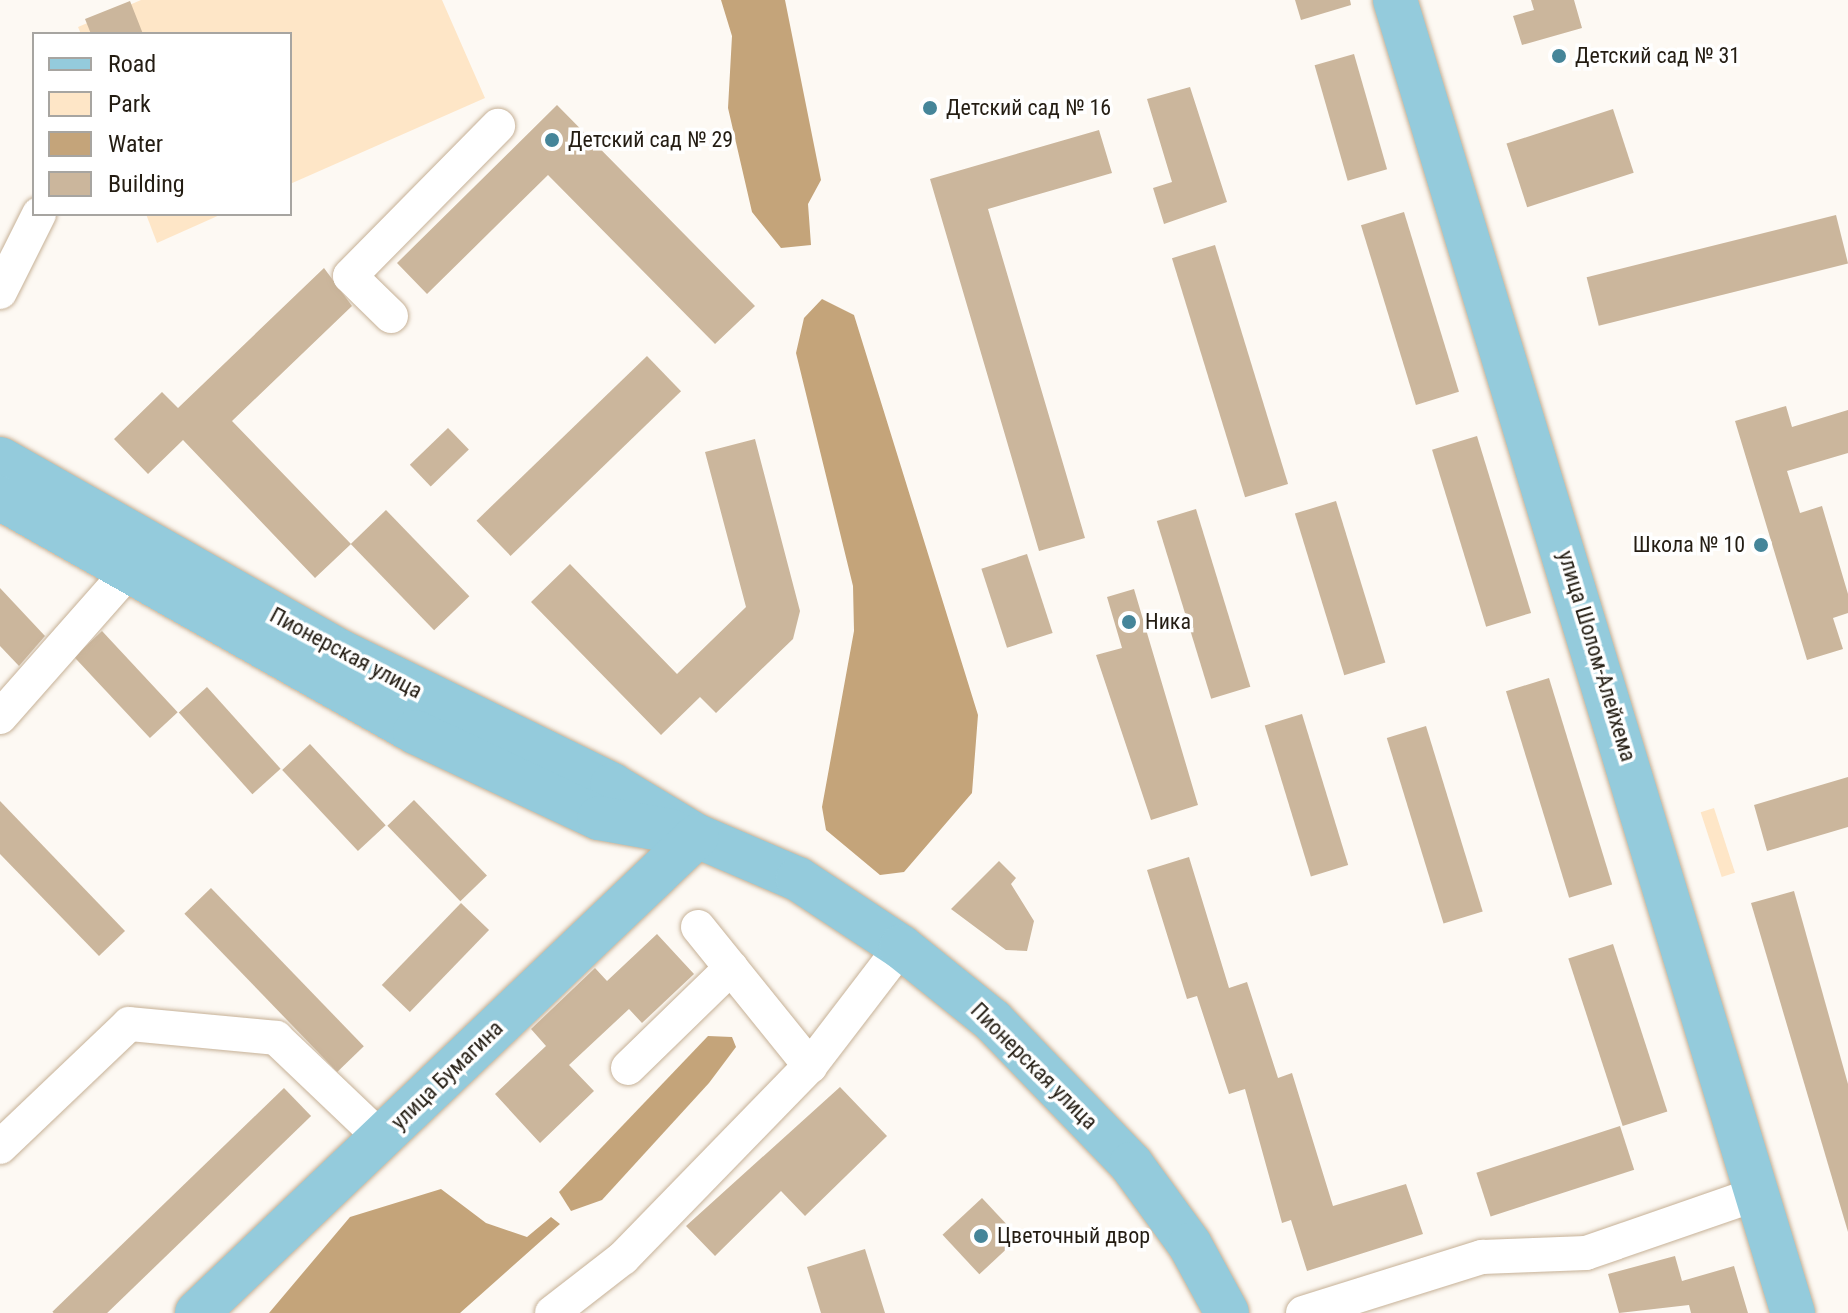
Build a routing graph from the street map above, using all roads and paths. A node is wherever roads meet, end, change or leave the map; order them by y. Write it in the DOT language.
graph roads {
  1 [pos="1395,0"];
  2 [pos="498,126"];
  3 [pos="38,216"];
  4 [pos="0,292"];
  5 [pos="391,316"];
  6 [pos="0,459"];
  7 [pos="0,498"];
  8 [pos="126,574"];
  9 [pos="0,717"];
  10 [pos="697,836"];
  11 [pos="698,927"];
  12 [pos="901,947"];
  13 [pos="731,968"];
  14 [pos="810,1066"];
  15 [pos="628,1068"];
  16 [pos="381,1138"];
  17 [pos="0,1147"];
  18 [pos="1759,1193"];
  19 [pos="197,1313"];
  20 [pos="552,1313"];
  21 [pos="1227,1313"];
  22 [pos="1303,1313"];
  23 [pos="1793,1313"];
  1 -- 18 [label="main road, улица Шолом-Алейхема"];
  2 -- 5 [label="street"];
  3 -- 4 [label="street"];
  6 -- 10 [label="main road, Пионерская улица"];
  7 -- 8 [label="main road, Пионерская улица"];
  8 -- 9 [label="street"];
  8 -- 10 [label="main road, Пионерская улица"];
  10 -- 12 [label="main road, Пионерская улица"];
  10 -- 16 [label="main road, улица Бумагина"];
  11 -- 13 [label="street"];
  12 -- 14 [label="street"];
  12 -- 21 [label="main road, Пионерская улица"];
  13 -- 14 [label="street"];
  13 -- 15 [label="street"];
  14 -- 20 [label="street"];
  16 -- 17 [label="street"];
  16 -- 19 [label="main road, улица Бумагина"];
  18 -- 22 [label="street"];
  18 -- 23 [label="main road, улица Шолом-Алейхема"];
}
